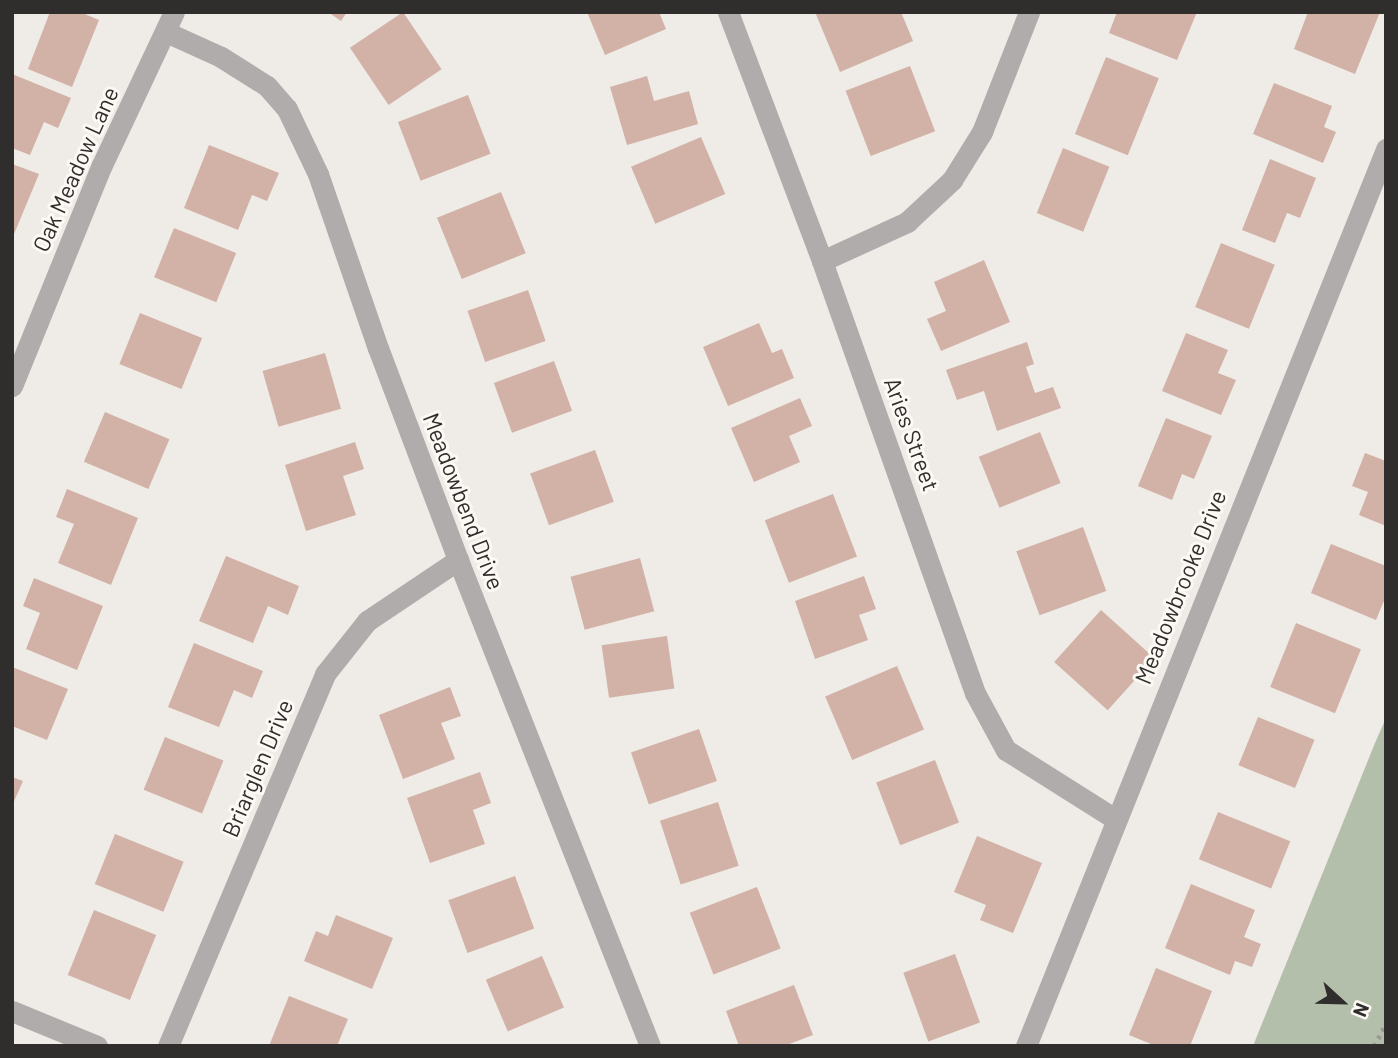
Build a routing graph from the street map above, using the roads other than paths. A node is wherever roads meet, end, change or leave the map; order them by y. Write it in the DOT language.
graph roads {
  1 [pos="728,12"];
  2 [pos="1029,12"];
  3 [pos="170,22"];
  4 [pos="1386,149"];
  5 [pos="822,261"];
  6 [pos="12,386"];
  7 [pos="458,560"];
  8 [pos="1115,819"];
  9 [pos="12,1011"];
  10 [pos="97,1046"];
  11 [pos="168,1046"];
  12 [pos="650,1046"];
  13 [pos="1026,1046"];
  1 -- 5 [label="street, Aries Street"];
  2 -- 5 [label="street"];
  3 -- 6 [label="street, Oak Meadow Lane"];
  3 -- 7 [label="street, Meadowbend Drive"];
  4 -- 8 [label="street, Meadowbrooke Drive"];
  5 -- 8 [label="street, Aries Street"];
  7 -- 11 [label="street, Briarglen Drive"];
  7 -- 12 [label="street, Meadowbend Drive"];
  8 -- 13 [label="street, Meadowbrooke Drive"];
  9 -- 10 [label="street"];
}
